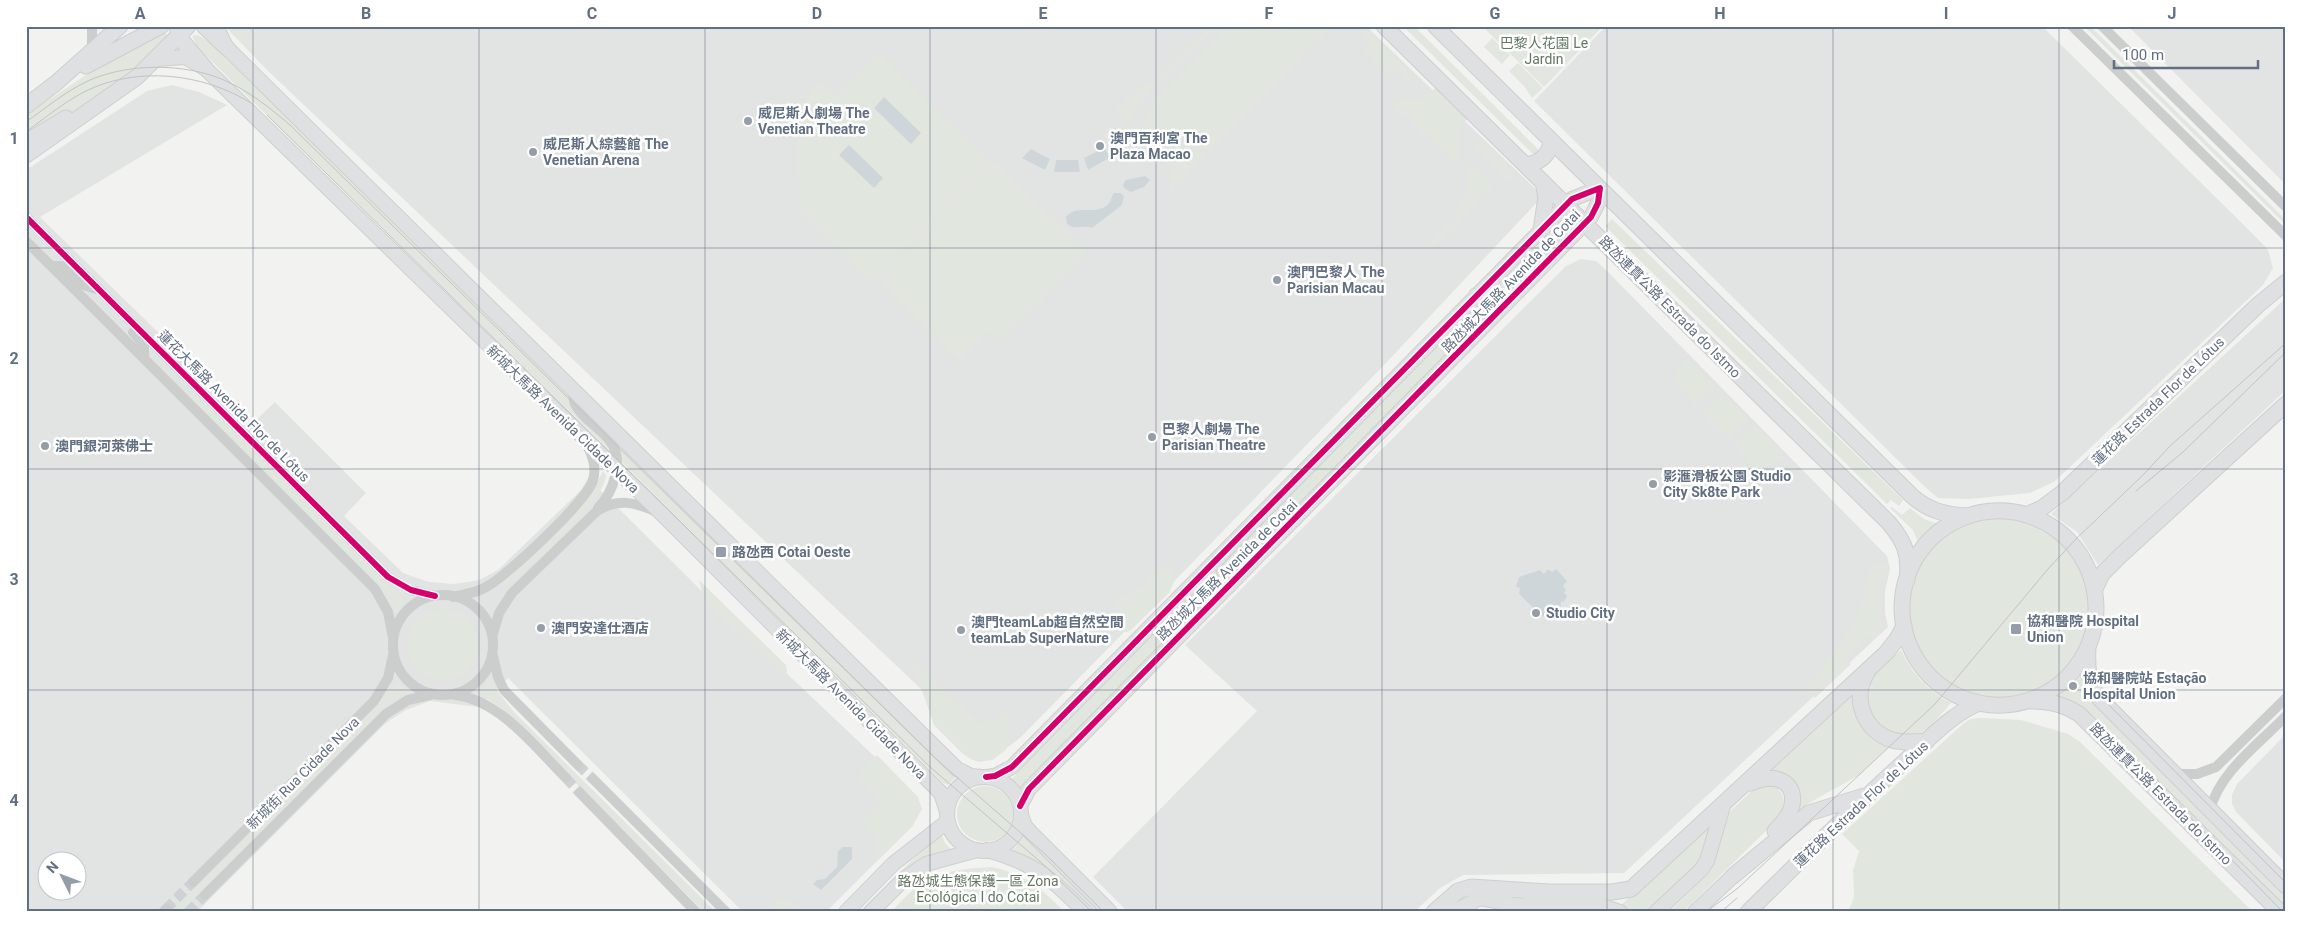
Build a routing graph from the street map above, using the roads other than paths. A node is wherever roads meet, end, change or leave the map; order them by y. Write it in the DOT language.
graph roads {
  1 [pos="92,26"];
  2 [pos="120,26"];
  3 [pos="161,26"];
  4 [pos="204,26"];
  5 [pos="216,26"];
  6 [pos="1384,26"];
  7 [pos="1435,26"];
  8 [pos="2072,26"];
  9 [pos="2102,26"];
  10 [pos="181,29"];
  11 [pos="226,47"];
  12 [pos="92,52"];
  13 [pos="157,59"];
  14 [pos="205,68"];
  15 [pos="56,83"];
  16 [pos="26,106"];
  17 [pos="87,113"];
  18 [pos="1551,140"];
  19 [pos="26,142"];
  20 [pos="42,144"];
  21 [pos="26,155"];
  22 [pos="26,163"];
  23 [pos="1526,166"];
  24 [pos="1543,182"];
  25 [pos="1600,188"];
  26 [pos="1566,204"];
  27 [pos="2286,208"];
  28 [pos="26,217"];
  29 [pos="1585,223"];
  30 [pos="1540,230"];
  31 [pos="2286,236"];
  32 [pos="26,241"];
  33 [pos="51,266"];
  34 [pos="2285,282"];
  35 [pos="105,295"];
  36 [pos="1476,295"];
  37 [pos="1496,314"];
  38 [pos="144,359"];
  39 [pos="571,388"];
  40 [pos="2286,404"];
  41 [pos="584,440"];
  42 [pos="616,470"];
  43 [pos="663,515"];
  44 [pos="2026,515"];
  45 [pos="1969,516"];
  46 [pos="588,518"];
  47 [pos="552,554"];
  48 [pos="524,559"];
  49 [pos="1208,568"];
  50 [pos="1906,580"];
  51 [pos="1228,587"];
  52 [pos="2094,589"];
  53 [pos="435,596"];
  54 [pos="452,597"];
  55 [pos="1904,626"];
  56 [pos="492,636"];
  57 [pos="393,638"];
  58 [pos="2088,647"];
  59 [pos="493,650"];
  60 [pos="393,652"];
  61 [pos="1872,667"];
  62 [pos="434,695"];
  63 [pos="450,695"];
  64 [pos="2286,698"];
  65 [pos="2029,700"];
  66 [pos="1980,703"];
  67 [pos="2286,716"];
  68 [pos="1927,741"];
  69 [pos="578,764"];
  70 [pos="2174,774"];
  71 [pos="984,777"];
  72 [pos="566,778"];
  73 [pos="593,779"];
  74 [pos="1742,788"];
  75 [pos="1872,791"];
  76 [pos="580,792"];
  77 [pos="1723,806"];
  78 [pos="1020,810"];
  79 [pos="2210,811"];
  80 [pos="948,816"];
  81 [pos="982,850"];
  82 [pos="1733,876"];
  83 [pos="193,882"];
  84 [pos="2286,886"];
  85 [pos="206,895"];
  86 [pos="696,912"];
  87 [pos="726,912"];
  88 [pos="846,912"];
  89 [pos="871,912"];
  90 [pos="1085,912"];
  91 [pos="1110,912"];
  92 [pos="1434,912"];
  93 [pos="1454,912"];
  94 [pos="1620,912"];
  95 [pos="1656,912"];
  96 [pos="1695,912"];
  97 [pos="1748,912"];
  98 [pos="2280,912"];
  1 -- 12 [label="street"];
  2 -- 12 [label="main road"];
  3 -- 15 [label="main road"];
  4 -- 11 [label="main road"];
  5 -- 11 [label="main road, 新城大馬路 Avenida Cidade Nova"];
  6 -- 23 [label="main road, 路氹連貫公路 Estrada do Istmo"];
  7 -- 18 [label="main road"];
  8 -- 31 [label="street"];
  9 -- 27 [label="street"];
  10 -- 13 [label="main road"];
  10 -- 14 [label="main road"];
  11 -- 39 [label="main road, 新城大馬路 Avenida Cidade Nova"];
  12 -- 15 [label="main road"];
  13 -- 14 [label="main road, 新城大馬路 Avenida Cidade Nova"];
  13 -- 17 [label="main road"];
  14 -- 41 [label="main road, 新城大馬路 Avenida Cidade Nova"];
  15 -- 16 [label="main road"];
  17 -- 19 [label="main road"];
  17 -- 20 [label="main road"];
  18 -- 23 [label="main road"];
  18 -- 25 [label="main road"];
  20 -- 21 [label="main road"];
  20 -- 22 [label="street"];
  23 -- 24 [label="main road, 路氹連貫公路 Estrada do Istmo"];
  24 -- 26 [label="main road, 路氹連貫公路 Estrada do Istmo"];
  24 -- 30 [label="main road"];
  25 -- 26 [label="main road, 路氹城大馬路 Avenida de Cotai"];
  25 -- 29 [label="main road, 路氹城大馬路 Avenida de Cotai"];
  25 -- 45 [label="main road"];
  26 -- 29 [label="main road, 路氹連貫公路 Estrada do Istmo"];
  26 -- 30 [label="main road, 路氹城大馬路 Avenida de Cotai"];
  28 -- 35 [label="street, 蓮花大馬路 Avenida Flor de Lótus"];
  29 -- 37 [label="main road, 路氹城大馬路 Avenida de Cotai"];
  29 -- 50 [label="main road, 路氹連貫公路 Estrada do Istmo"];
  30 -- 36 [label="main road, 路氹城大馬路 Avenida de Cotai"];
  32 -- 33 [label="street"];
  33 -- 35 [label="street"];
  33 -- 38 [label="street"];
  34 -- 44 [label="main road, 蓮花路 Estrada Flor de Lótus"];
  35 -- 38 [label="street"];
  35 -- 53 [label="street, 蓮花大馬路 Avenida Flor de Lótus"];
  36 -- 37 [label="main road"];
  36 -- 49 [label="main road, 路氹城大馬路 Avenida de Cotai"];
  37 -- 51 [label="main road, 路氹城大馬路 Avenida de Cotai"];
  38 -- 57 [label="street"];
  39 -- 42 [label="street"];
  39 -- 71 [label="main road, 新城大馬路 Avenida Cidade Nova"];
  40 -- 52 [label="main road"];
  41 -- 42 [label="main road, 新城大馬路 Avenida Cidade Nova"];
  41 -- 48 [label="street"];
  42 -- 43 [label="main road, 新城大馬路 Avenida Cidade Nova"];
  42 -- 46 [label="street"];
  43 -- 46 [label="street"];
  43 -- 80 [label="main road, 新城大馬路 Avenida Cidade Nova"];
  44 -- 45 [label="main road"];
  44 -- 52 [label="main road"];
  45 -- 50 [label="main road"];
  46 -- 47 [label="street"];
  47 -- 48 [label="street"];
  47 -- 56 [label="street"];
  48 -- 54 [label="street"];
  49 -- 51 [label="main road"];
  49 -- 71 [label="main road, 路氹城大馬路 Avenida de Cotai"];
  50 -- 55 [label="main road"];
  51 -- 78 [label="main road, 路氹城大馬路 Avenida de Cotai"];
  52 -- 58 [label="main road"];
  53 -- 54 [label="street"];
  53 -- 57 [label="street"];
  54 -- 56 [label="street"];
  55 -- 61 [label="main road"];
  55 -- 66 [label="main road"];
  56 -- 59 [label="street"];
  57 -- 60 [label="street"];
  58 -- 65 [label="main road"];
  58 -- 70 [label="main road, 路氹連貫公路 Estrada do Istmo"];
  59 -- 63 [label="street"];
  59 -- 69 [label="street"];
  60 -- 62 [label="street"];
  60 -- 83 [label="street, 新城街 Rua Cidade Nova"];
  61 -- 68 [label="main road"];
  61 -- 74 [label="main road"];
  62 -- 63 [label="street"];
  62 -- 85 [label="street, 新城街 Rua Cidade Nova"];
  63 -- 72 [label="street"];
  64 -- 70 [label="street"];
  65 -- 66 [label="main road"];
  65 -- 98 [label="main road, 路氹連貫公路 Estrada do Istmo"];
  66 -- 68 [label="main road, 蓮花路 Estrada Flor de Lótus"];
  67 -- 79 [label="street"];
  68 -- 75 [label="main road, 蓮花路 Estrada Flor de Lótus"];
  70 -- 79 [label="main road, 路氹連貫公路 Estrada do Istmo"];
  71 -- 78 [label="main road"];
  71 -- 80 [label="main road"];
  73 -- 87 [label="street"];
  74 -- 77 [label="main road"];
  74 -- 82 [label="main road"];
  75 -- 82 [label="main road"];
  75 -- 97 [label="main road, 蓮花路 Estrada Flor de Lótus"];
  76 -- 86 [label="street"];
  77 -- 92 [label="main road"];
  77 -- 95 [label="main road"];
  78 -- 81 [label="main road"];
  78 -- 91 [label="main road"];
  79 -- 84 [label="main road, 路氹連貫公路 Estrada do Istmo"];
  80 -- 81 [label="main road"];
  80 -- 88 [label="main road"];
  81 -- 89 [label="main road"];
  81 -- 90 [label="main road"];
  82 -- 96 [label="main road"];
  93 -- 94 [label="main road"];
}
